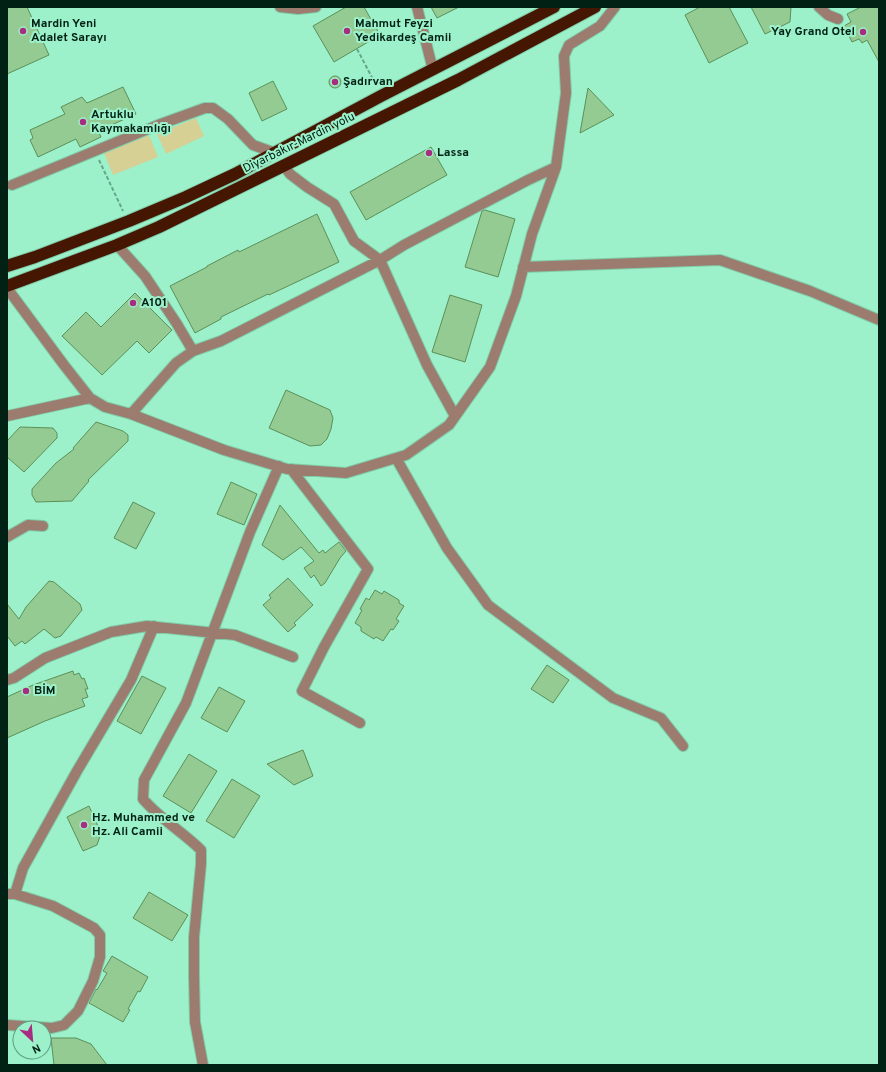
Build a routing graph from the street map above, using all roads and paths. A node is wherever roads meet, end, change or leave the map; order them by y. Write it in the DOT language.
graph roads {
  1 [pos="280,7"];
  2 [pos="316,7"];
  3 [pos="417,7"];
  4 [pos="554,7"];
  5 [pos="595,7"];
  6 [pos="615,7"];
  7 [pos="819,7"];
  8 [pos="838,19"];
  9 [pos="357,49"];
  10 [pos="433,70"];
  11 [pos="376,85"];
  12 [pos="94,152"];
  13 [pos="275,153"];
  14 [pos="284,166"];
  15 [pos="556,167"];
  16 [pos="12,185"];
  17 [pos="123,211"];
  18 [pos="118,244"];
  19 [pos="380,260"];
  20 [pos="7,266"];
  21 [pos="523,267"];
  22 [pos="7,287"];
  23 [pos="879,320"];
  24 [pos="192,351"];
  25 [pos="90,398"];
  26 [pos="131,414"];
  27 [pos="7,416"];
  28 [pos="455,416"];
  29 [pos="396,458"];
  30 [pos="279,466"];
  31 [pos="291,469"];
  32 [pos="43,526"];
  33 [pos="7,537"];
  34 [pos="154,626"];
  35 [pos="212,632"];
  36 [pos="293,657"];
  37 [pos="7,680"];
  38 [pos="360,723"];
  39 [pos="683,746"];
  40 [pos="11,894"];
  41 [pos="7,1025"];
  42 [pos="203,1065"];
  1 -- 2 [label="street"];
  3 -- 10 [label="street"];
  4 -- 10 [label="highway, Diyarbakır-Mardin yolu"];
  5 -- 14 [label="highway, Diyarbakır-Mardin yolu"];
  6 -- 15 [label="street"];
  7 -- 8 [label="street"];
  9 -- 11 [label="path"];
  10 -- 13 [label="highway, Diyarbakır-Mardin yolu"];
  12 -- 13 [label="street"];
  12 -- 16 [label="street"];
  12 -- 17 [label="path"];
  13 -- 20 [label="highway, Diyarbakır-Mardin yolu"];
  14 -- 18 [label="highway, Diyarbakır-Mardin yolu"];
  14 -- 19 [label="street"];
  15 -- 19 [label="street"];
  15 -- 21 [label="street"];
  18 -- 22 [label="highway, Diyarbakır-Mardin yolu"];
  18 -- 24 [label="street"];
  19 -- 24 [label="street"];
  19 -- 28 [label="street"];
  21 -- 23 [label="street"];
  21 -- 28 [label="street"];
  22 -- 25 [label="street"];
  24 -- 26 [label="street"];
  25 -- 26 [label="street"];
  25 -- 27 [label="street"];
  26 -- 30 [label="street"];
  28 -- 29 [label="street"];
  29 -- 31 [label="street"];
  29 -- 39 [label="street"];
  30 -- 31 [label="street"];
  30 -- 35 [label="street"];
  31 -- 38 [label="street"];
  32 -- 33 [label="street"];
  34 -- 35 [label="street"];
  34 -- 37 [label="street"];
  34 -- 40 [label="street"];
  35 -- 36 [label="street"];
  35 -- 42 [label="street"];
  40 -- 41 [label="street"];
}
